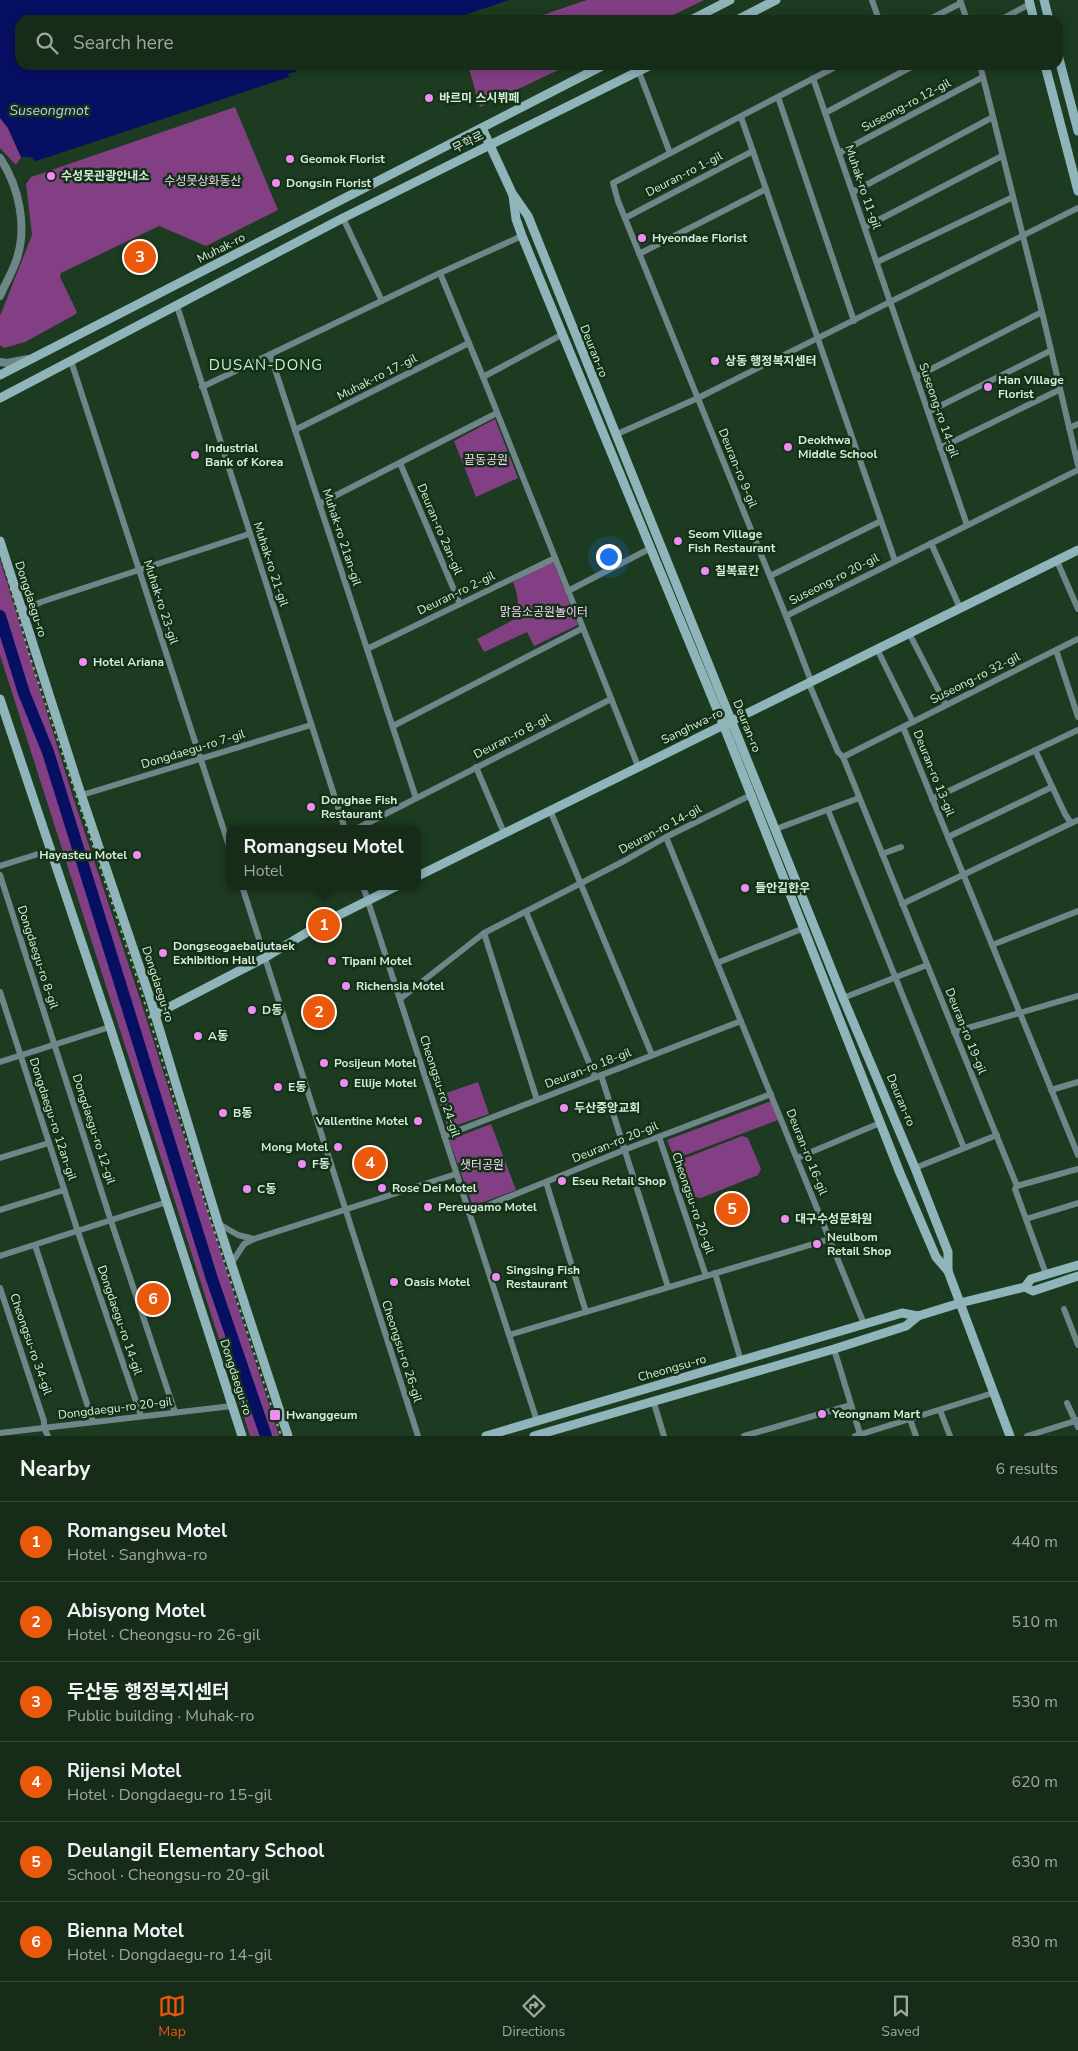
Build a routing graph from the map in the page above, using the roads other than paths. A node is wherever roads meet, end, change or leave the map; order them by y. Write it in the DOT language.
graph roads {
  1 [pos="730,0"];
  2 [pos="776,0"];
  3 [pos="872,0"];
  4 [pos="1044,0"];
  5 [pos="961,1"];
  6 [pos="1029,2"];
  7 [pos="701,15"];
  8 [pos="748,15"];
  9 [pos="877,15"];
  10 [pos="937,15"];
  11 [pos="965,15"];
  12 [pos="1008,15"];
  13 [pos="1033,15"];
  14 [pos="1048,15"];
  15 [pos="594,70"];
  16 [pos="642,70"];
  17 [pos="829,70"];
  18 [pos="907,70"];
  19 [pos="981,70"];
  20 [pos="1046,70"];
  21 [pos="1062,70"];
  22 [pos="639,72"];
  23 [pos="983,77"];
  24 [pos="813,78"];
  25 [pos="778,97"];
  26 [pos="825,113"];
  27 [pos="741,117"];
  28 [pos="993,117"];
  29 [pos="482,128"];
  30 [pos="1078,130"];
  31 [pos="490,145"];
  32 [pos="753,151"];
  33 [pos="670,153"];
  34 [pos="839,153"];
  35 [pos="1002,156"];
  36 [pos="0,158"];
  37 [pos="766,189"];
  38 [pos="1078,191"];
  39 [pos="852,192"];
  40 [pos="512,193"];
  41 [pos="1013,197"];
  42 [pos="1078,208"];
  43 [pos="343,218"];
  44 [pos="625,218"];
  45 [pos="864,227"];
  46 [pos="1022,235"];
  47 [pos="522,236"];
  48 [pos="639,254"];
  49 [pos="877,262"];
  50 [pos="440,273"];
  51 [pos="0,296"];
  52 [pos="382,301"];
  53 [pos="891,303"];
  54 [pos="177,306"];
  55 [pos="1042,312"];
  56 [pos="854,321"];
  57 [pos="563,334"];
  58 [pos="818,339"];
  59 [pos="469,343"];
  60 [pos="1050,351"];
  61 [pos="270,354"];
  62 [pos="34,358"];
  63 [pos="71,361"];
  64 [pos="0,362"];
  65 [pos="0,375"];
  66 [pos="483,377"];
  67 [pos="916,377"];
  68 [pos="202,387"];
  69 [pos="1059,390"];
  70 [pos="0,398"];
  71 [pos="698,398"];
  72 [pos="928,412"];
  73 [pos="497,413"];
  74 [pos="1078,424"];
  75 [pos="1069,428"];
  76 [pos="295,430"];
  77 [pos="615,435"];
  78 [pos="940,448"];
  79 [pos="400,463"];
  80 [pos="1078,465"];
  81 [pos="1078,470"];
  82 [pos="319,504"];
  83 [pos="881,521"];
  84 [pos="967,525"];
  85 [pos="249,534"];
  86 [pos="0,541"];
  87 [pos="931,543"];
  88 [pos="651,548"];
  89 [pos="1078,550"];
  90 [pos="555,558"];
  91 [pos="895,561"];
  92 [pos="1057,561"];
  93 [pos="138,569"];
  94 [pos="770,576"];
  95 [pos="568,590"];
  96 [pos="460,604"];
  97 [pos="960,608"];
  98 [pos="1078,609"];
  99 [pos="22,611"];
  100 [pos="786,616"];
  101 [pos="583,628"];
  102 [pos="909,633"];
  103 [pos="1078,639"];
  104 [pos="367,649"];
  105 [pos="877,649"];
  106 [pos="1056,650"];
  107 [pos="811,681"];
  108 [pos="0,699"];
  109 [pos="611,699"];
  110 [pos="946,706"];
  111 [pos="1078,717"];
  112 [pos="732,720"];
  113 [pos="913,722"];
  114 [pos="723,724"];
  115 [pos="311,725"];
  116 [pos="393,726"];
  117 [pos="903,727"];
  118 [pos="1078,730"];
  119 [pos="1035,750"];
  120 [pos="843,757"];
  121 [pos="200,758"];
  122 [pos="638,766"];
  123 [pos="476,768"];
  124 [pos="1052,787"];
  125 [pos="82,795"];
  126 [pos="751,795"];
  127 [pos="416,798"];
  128 [pos="859,798"];
  129 [pos="932,798"];
  130 [pos="550,810"];
  131 [pos="828,810"];
  132 [pos="1078,820"];
  133 [pos="1071,823"];
  134 [pos="344,825"];
  135 [pos="364,825"];
  136 [pos="776,829"];
  137 [pos="504,833"];
  138 [pos="226,837"];
  139 [pos="666,837"];
  140 [pos="948,837"];
  141 [pos="901,847"];
  142 [pos="50,850"];
  143 [pos="882,854"];
  144 [pos="0,866"];
  145 [pos="421,874"];
  146 [pos="0,875"];
  147 [pos="963,875"];
  148 [pos="581,884"];
  149 [pos="243,890"];
  150 [pos="364,890"];
  151 [pos="389,890"];
  152 [pos="368,901"];
  153 [pos="902,904"];
  154 [pos="1078,911"];
  155 [pos="526,912"];
  156 [pos="804,928"];
  157 [pos="484,933"];
  158 [pos="992,945"];
  159 [pos="266,957"];
  160 [pos="717,963"];
  161 [pos="927,965"];
  162 [pos="895,978"];
  163 [pos="0,992"];
  164 [pos="1078,996"];
  165 [pos="843,998"];
  166 [pos="400,999"];
  167 [pos="3,1010"];
  168 [pos="1020,1013"];
  169 [pos="154,1015"];
  170 [pos="741,1021"];
  171 [pos="110,1027"];
  172 [pos="954,1032"];
  173 [pos="55,1045"];
  174 [pos="652,1055"];
  175 [pos="20,1056"];
  176 [pos="0,1062"];
  177 [pos="598,1076"];
  178 [pos="1078,1082"];
  179 [pos="1051,1090"];
  180 [pos="771,1094"];
  181 [pos="536,1100"];
  182 [pos="880,1122"];
  183 [pos="996,1135"];
  184 [pos="444,1136"];
  185 [pos="659,1137"];
  186 [pos="49,1143"];
  187 [pos="964,1148"];
  188 [pos="624,1150"];
  189 [pos="1078,1155"];
  190 [pos="0,1158"];
  191 [pos="797,1158"];
  192 [pos="915,1168"];
  193 [pos="1078,1169"];
  194 [pos="456,1174"];
  195 [pos="546,1182"];
  196 [pos="1017,1186"];
  197 [pos="64,1190"];
  198 [pos="167,1202"];
  199 [pos="1078,1203"];
  200 [pos="0,1210"];
  201 [pos="346,1210"];
  202 [pos="469,1213"];
  203 [pos="1026,1219"];
  204 [pos="111,1221"];
  205 [pos="218,1223"];
  206 [pos="78,1232"];
  207 [pos="254,1239"];
  208 [pos="830,1239"];
  209 [pos="35,1245"];
  210 [pos="0,1256"];
  211 [pos="232,1264"];
  212 [pos="1078,1265"];
  213 [pos="948,1271"];
  214 [pos="714,1273"];
  215 [pos="1046,1274"];
  216 [pos="706,1276"];
  217 [pos="1078,1276"];
  218 [pos="668,1287"];
  219 [pos="1025,1287"];
  220 [pos="0,1288"];
  221 [pos="960,1303"];
  222 [pos="1064,1310"];
  223 [pos="586,1312"];
  224 [pos="918,1316"];
  225 [pos="864,1324"];
  226 [pos="508,1335"];
  227 [pos="1078,1345"];
  228 [pos="834,1349"];
  229 [pos="741,1361"];
  230 [pos="993,1393"];
  231 [pos="652,1400"];
  232 [pos="1067,1403"];
  233 [pos="851,1405"];
  234 [pos="232,1406"];
  235 [pos="940,1410"];
  236 [pos="176,1412"];
  237 [pos="141,1416"];
  238 [pos="910,1419"];
  239 [pos="536,1420"];
  240 [pos="93,1422"];
  241 [pos="1077,1423"];
  242 [pos="44,1428"];
  243 [pos="0,1433"];
  244 [pos="857,1435"];
  245 [pos="48,1436"];
  246 [pos="242,1436"];
  247 [pos="286,1436"];
  248 [pos="418,1436"];
  249 [pos="486,1436"];
  250 [pos="534,1436"];
  251 [pos="664,1436"];
  252 [pos="744,1436"];
  253 [pos="916,1436"];
  254 [pos="950,1436"];
  255 [pos="1010,1436"];
  256 [pos="1027,1436"];
  1 -- 7 [label="main road"];
  2 -- 8 [label="main road"];
  3 -- 9 [label="street"];
  4 -- 14 [label="main road"];
  5 -- 10 [label="street"];
  5 -- 11 [label="street"];
  6 -- 12 [label="street"];
  6 -- 13 [label="main road"];
  15 -- 29 [label="main road, Muhak-ro"];
  16 -- 22 [label="main road"];
  17 -- 24 [label="street"];
  18 -- 26 [label="street"];
  19 -- 23 [label="street"];
  20 -- 38 [label="main road"];
  21 -- 30 [label="main road"];
  22 -- 31 [label="main road"];
  22 -- 33 [label="street"];
  23 -- 28 [label="street"];
  23 -- 34 [label="street, Suseong-ro 12-gil"];
  24 -- 25 [label="street"];
  24 -- 26 [label="street, Muhak-ro 11-gil"];
  25 -- 27 [label="street"];
  25 -- 56 [label="street"];
  26 -- 34 [label="street, Muhak-ro 11-gil"];
  27 -- 32 [label="street"];
  27 -- 33 [label="street"];
  28 -- 35 [label="street"];
  28 -- 39 [label="street"];
  29 -- 31 [label="main road, Deuran-ro"];
  29 -- 62 [label="main road, Muhak-ro"];
  31 -- 40 [label="main road, Deuran-ro"];
  31 -- 43 [label="main road"];
  32 -- 37 [label="street"];
  32 -- 44 [label="street, Deuran-ro 1-gil"];
  33 -- 44 [label="street, Deuran-ro 1-gil"];
  34 -- 39 [label="street, Muhak-ro 11-gil"];
  35 -- 41 [label="street"];
  35 -- 45 [label="street"];
  36 -- 51 [label="street"];
  37 -- 48 [label="street"];
  37 -- 58 [label="street"];
  39 -- 45 [label="street, Muhak-ro 11-gil"];
  40 -- 47 [label="main road, Deuran-ro"];
  40 -- 77 [label="main road, Deuran-ro"];
  41 -- 46 [label="street"];
  41 -- 49 [label="street"];
  42 -- 46 [label="street"];
  43 -- 52 [label="street"];
  43 -- 54 [label="main road"];
  44 -- 48 [label="street, Deuran-ro 9-gil"];
  45 -- 49 [label="street, Muhak-ro 11-gil"];
  46 -- 53 [label="street"];
  46 -- 55 [label="street"];
  47 -- 50 [label="street"];
  47 -- 57 [label="main road, Deuran-ro"];
  48 -- 71 [label="street, Deuran-ro 9-gil"];
  49 -- 53 [label="street, Muhak-ro 11-gil"];
  50 -- 52 [label="street"];
  50 -- 59 [label="street"];
  52 -- 61 [label="street"];
  53 -- 56 [label="street"];
  53 -- 67 [label="street, Suseong-ro 14-gil"];
  54 -- 63 [label="main road"];
  54 -- 68 [label="street, Muhak-ro 21-gil"];
  55 -- 60 [label="street"];
  55 -- 67 [label="street"];
  56 -- 58 [label="street"];
  57 -- 66 [label="street"];
  57 -- 88 [label="main road, Deuran-ro"];
  58 -- 71 [label="street"];
  58 -- 83 [label="street"];
  59 -- 66 [label="street"];
  59 -- 76 [label="street, Muhak-ro 17-gil"];
  60 -- 69 [label="street"];
  60 -- 72 [label="street"];
  61 -- 68 [label="street"];
  61 -- 76 [label="street, Muhak-ro 21an-gil"];
  62 -- 64 [label="street"];
  62 -- 65 [label="main road, Muhak-ro"];
  63 -- 70 [label="main road"];
  63 -- 93 [label="street, Muhak-ro 23-gil"];
  66 -- 73 [label="street"];
  67 -- 72 [label="street, Suseong-ro 14-gil"];
  68 -- 85 [label="street, Muhak-ro 21-gil"];
  69 -- 75 [label="street"];
  69 -- 78 [label="street"];
  71 -- 77 [label="street"];
  71 -- 94 [label="street, Deuran-ro 9-gil"];
  72 -- 78 [label="street, Suseong-ro 14-gil"];
  73 -- 79 [label="street"];
  73 -- 90 [label="street"];
  74 -- 75 [label="street"];
  75 -- 80 [label="street"];
  76 -- 82 [label="street, Muhak-ro 21an-gil"];
  77 -- 112 [label="main road, Deuran-ro"];
  78 -- 84 [label="street, Suseong-ro 14-gil"];
  79 -- 82 [label="street"];
  79 -- 96 [label="street, Deuran-ro 2an-gil"];
  81 -- 84 [label="street, Suseong-ro 20-gil"];
  82 -- 104 [label="street, Muhak-ro 21an-gil"];
  83 -- 91 [label="street"];
  83 -- 94 [label="street"];
  84 -- 87 [label="street, Suseong-ro 20-gil"];
  85 -- 93 [label="street"];
  85 -- 115 [label="street, Muhak-ro 21-gil"];
  86 -- 99 [label="main road, Dongdaegu-ro"];
  87 -- 91 [label="street, Suseong-ro 20-gil"];
  87 -- 97 [label="street"];
  88 -- 95 [label="street"];
  88 -- 114 [label="main road, Deuran-ro"];
  89 -- 92 [label="main road, Sanghwa-ro"];
  90 -- 95 [label="street"];
  90 -- 96 [label="street, Deuran-ro 2-gil"];
  91 -- 100 [label="street, Suseong-ro 20-gil"];
  92 -- 97 [label="main road, Sanghwa-ro"];
  92 -- 98 [label="street"];
  93 -- 99 [label="street"];
  93 -- 121 [label="street, Muhak-ro 23-gil"];
  94 -- 100 [label="street, Suseong-ro 20-gil"];
  95 -- 101 [label="street"];
  96 -- 104 [label="street, Deuran-ro 2-gil"];
  97 -- 102 [label="main road, Sanghwa-ro"];
  99 -- 125 [label="main road, Dongdaegu-ro"];
  100 -- 107 [label="street"];
  101 -- 109 [label="street"];
  101 -- 116 [label="street"];
  102 -- 105 [label="main road, Sanghwa-ro"];
  102 -- 110 [label="street"];
  103 -- 106 [label="street, Suseong-ro 32-gil"];
  104 -- 116 [label="street, Muhak-ro 21an-gil"];
  105 -- 107 [label="main road, Sanghwa-ro"];
  105 -- 113 [label="street"];
  106 -- 110 [label="street, Suseong-ro 32-gil"];
  106 -- 111 [label="street"];
  107 -- 112 [label="main road, Sanghwa-ro"];
  107 -- 120 [label="street"];
  108 -- 142 [label="main road, Dongdaegu-ro"];
  109 -- 122 [label="street"];
  109 -- 123 [label="street, Deuran-ro 8-gil"];
  110 -- 113 [label="street, Suseong-ro 32-gil"];
  112 -- 114 [label="main road, Sanghwa-ro"];
  112 -- 136 [label="main road, Deuran-ro"];
  113 -- 117 [label="street, Suseong-ro 32-gil"];
  114 -- 122 [label="main road, Sanghwa-ro"];
  114 -- 126 [label="main road, Deuran-ro"];
  115 -- 121 [label="street, Dongdaegu-ro 7-gil"];
  115 -- 134 [label="street, Muhak-ro 21-gil"];
  116 -- 127 [label="street, Muhak-ro 21an-gil"];
  117 -- 120 [label="street, Deuran-ro 13-gil"];
  117 -- 129 [label="street, Deuran-ro 13-gil"];
  118 -- 119 [label="street"];
  119 -- 124 [label="street"];
  119 -- 129 [label="street"];
  120 -- 128 [label="street"];
  121 -- 125 [label="street, Dongdaegu-ro 7-gil"];
  121 -- 138 [label="street, Muhak-ro 23-gil"];
  122 -- 130 [label="main road, Sanghwa-ro"];
  123 -- 127 [label="street, Deuran-ro 8-gil"];
  123 -- 137 [label="street"];
  124 -- 133 [label="street"];
  124 -- 140 [label="street"];
  125 -- 169 [label="main road, Dongdaegu-ro"];
  126 -- 139 [label="street, Deuran-ro 14-gil"];
  126 -- 156 [label="main road, Deuran-ro"];
  127 -- 135 [label="street, Deuran-ro 8-gil"];
  128 -- 131 [label="street"];
  128 -- 143 [label="street, Deuran-ro 19-gil"];
  129 -- 140 [label="street, Deuran-ro 13-gil"];
  130 -- 137 [label="main road, Sanghwa-ro"];
  130 -- 148 [label="street"];
  131 -- 136 [label="street"];
  131 -- 162 [label="street"];
  132 -- 133 [label="street"];
  133 -- 147 [label="street"];
  136 -- 165 [label="main road, Deuran-ro"];
  137 -- 145 [label="main road, Sanghwa-ro"];
  139 -- 148 [label="street, Deuran-ro 14-gil"];
  139 -- 160 [label="street, Deuran-ro 16-gil"];
  140 -- 147 [label="street, Deuran-ro 13-gil"];
  141 -- 143 [label="street"];
  142 -- 144 [label="street"];
  142 -- 171 [label="main road, Dongdaegu-ro"];
  143 -- 153 [label="street, Deuran-ro 19-gil"];
  146 -- 173 [label="street, Dongdaegu-ro 8-gil"];
  147 -- 153 [label="street"];
  147 -- 158 [label="street, Deuran-ro 13-gil"];
  148 -- 155 [label="street, Deuran-ro 14-gil"];
  148 -- 174 [label="street"];
  149 -- 159 [label="street"];
  150 -- 152 [label="street"];
  151 -- 152 [label="main road"];
  152 -- 159 [label="main road"];
  152 -- 166 [label="street, Cheongsu-ro 24-gil"];
  153 -- 161 [label="street, Deuran-ro 19-gil"];
  154 -- 158 [label="street"];
  155 -- 157 [label="street, Deuran-ro 14-gil"];
  155 -- 177 [label="street"];
  156 -- 160 [label="street"];
  156 -- 182 [label="main road, Deuran-ro"];
  157 -- 166 [label="street, Deuran-ro 14-gil"];
  157 -- 181 [label="street"];
  158 -- 168 [label="street, Deuran-ro 13-gil"];
  159 -- 169 [label="main road"];
  159 -- 201 [label="street, Cheongsu-ro 26-gil"];
  160 -- 170 [label="street, Deuran-ro 16-gil"];
  161 -- 162 [label="street"];
  161 -- 172 [label="street, Deuran-ro 19-gil"];
  162 -- 165 [label="street"];
  162 -- 187 [label="street"];
  163 -- 167 [label="street, Dongdaegu-ro 12an-gil"];
  164 -- 168 [label="street"];
  165 -- 192 [label="main road, Deuran-ro"];
  166 -- 184 [label="street, Cheongsu-ro 24-gil"];
  167 -- 175 [label="street, Dongdaegu-ro 12an-gil"];
  168 -- 172 [label="street"];
  168 -- 179 [label="street, Deuran-ro 13-gil"];
  169 -- 205 [label="main road, Dongdaegu-ro"];
  170 -- 174 [label="street, Deuran-ro 18-gil"];
  170 -- 180 [label="street, Deuran-ro 16-gil"];
  171 -- 173 [label="street"];
  171 -- 198 [label="main road, Dongdaegu-ro"];
  172 -- 183 [label="street, Deuran-ro 19-gil"];
  173 -- 175 [label="street"];
  173 -- 204 [label="street, Dongdaegu-ro 12-gil"];
  174 -- 177 [label="street, Deuran-ro 18-gil"];
  175 -- 176 [label="street"];
  175 -- 186 [label="street, Dongdaegu-ro 12an-gil"];
  177 -- 181 [label="street, Deuran-ro 18-gil"];
  177 -- 188 [label="street"];
  178 -- 179 [label="street"];
  179 -- 189 [label="street, Deuran-ro 13-gil"];
  180 -- 185 [label="street, Deuran-ro 20-gil"];
  180 -- 191 [label="street, Deuran-ro 16-gil"];
  181 -- 184 [label="street, Deuran-ro 18-gil"];
  182 -- 191 [label="street"];
  182 -- 213 [label="main road, Deuran-ro"];
  183 -- 187 [label="street"];
  183 -- 196 [label="street, Deuran-ro 19-gil"];
  184 -- 194 [label="street, Cheongsu-ro 24-gil"];
  185 -- 188 [label="street, Deuran-ro 20-gil"];
  185 -- 216 [label="street, Cheongsu-ro 20-gil"];
  186 -- 190 [label="street"];
  186 -- 197 [label="street, Dongdaegu-ro 12an-gil"];
  187 -- 192 [label="street"];
  188 -- 195 [label="street, Deuran-ro 20-gil"];
  188 -- 218 [label="street"];
  191 -- 208 [label="street, Deuran-ro 16-gil"];
  192 -- 213 [label="main road, Deuran-ro"];
  193 -- 196 [label="street"];
  194 -- 201 [label="street"];
  194 -- 202 [label="street, Cheongsu-ro 24-gil"];
  195 -- 202 [label="street, Deuran-ro 20-gil"];
  195 -- 223 [label="street"];
  196 -- 203 [label="street"];
  197 -- 200 [label="street, Dongdaegu-ro 12an-gil"];
  197 -- 206 [label="street, Dongdaegu-ro 12an-gil"];
  198 -- 204 [label="street"];
  198 -- 234 [label="main road, Dongdaegu-ro"];
  199 -- 203 [label="street"];
  201 -- 207 [label="street"];
  201 -- 248 [label="street, Cheongsu-ro 26-gil"];
  202 -- 226 [label="street, Cheongsu-ro 24-gil"];
  203 -- 215 [label="street"];
  204 -- 206 [label="street"];
  204 -- 236 [label="street, Dongdaegu-ro 14-gil"];
  205 -- 207 [label="street"];
  205 -- 211 [label="main road, Dongdaegu-ro"];
  206 -- 209 [label="street"];
  206 -- 237 [label="street, Dongdaegu-ro 14-gil"];
  207 -- 211 [label="street"];
  208 -- 214 [label="street"];
  208 -- 225 [label="street"];
  209 -- 210 [label="street"];
  209 -- 240 [label="street"];
  211 -- 247 [label="main road, Dongdaegu-ro"];
  212 -- 215 [label="main road, Cheongsu-ro"];
  213 -- 221 [label="main road, Deuran-ro"];
  214 -- 216 [label="street"];
  214 -- 229 [label="street"];
  215 -- 219 [label="main road, Cheongsu-ro"];
  216 -- 218 [label="street"];
  217 -- 219 [label="main road, Cheongsu-ro"];
  218 -- 223 [label="street"];
  219 -- 221 [label="main road, Cheongsu-ro"];
  220 -- 242 [label="street, Cheongsu-ro 34-gil"];
  221 -- 224 [label="main road, Cheongsu-ro"];
  221 -- 230 [label="main road, Deuran-ro"];
  222 -- 227 [label="street"];
  223 -- 226 [label="street"];
  224 -- 225 [label="main road, Cheongsu-ro"];
  224 -- 228 [label="main road, Cheongsu-ro"];
  225 -- 229 [label="main road, Cheongsu-ro"];
  226 -- 239 [label="street, Cheongsu-ro 24-gil"];
  228 -- 231 [label="main road, Cheongsu-ro"];
  228 -- 233 [label="street"];
  229 -- 239 [label="main road, Cheongsu-ro"];
  230 -- 235 [label="street"];
  230 -- 255 [label="main road, Deuran-ro"];
  231 -- 250 [label="main road, Cheongsu-ro"];
  231 -- 251 [label="street, Cheongsu-ro"];
  232 -- 241 [label="street"];
  233 -- 244 [label="street"];
  233 -- 252 [label="street"];
  234 -- 236 [label="street, Dongdaegu-ro 20-gil"];
  234 -- 246 [label="main road, Dongdaegu-ro"];
  235 -- 238 [label="street"];
  235 -- 254 [label="street"];
  236 -- 237 [label="street, Dongdaegu-ro 20-gil"];
  237 -- 240 [label="street, Dongdaegu-ro 20-gil"];
  238 -- 244 [label="street"];
  238 -- 253 [label="street"];
  239 -- 249 [label="main road, Cheongsu-ro"];
  240 -- 242 [label="street, Dongdaegu-ro 20-gil"];
  241 -- 256 [label="street"];
  242 -- 243 [label="street, Dongdaegu-ro 20-gil"];
  242 -- 245 [label="street, Cheongsu-ro 34-gil"];
}
